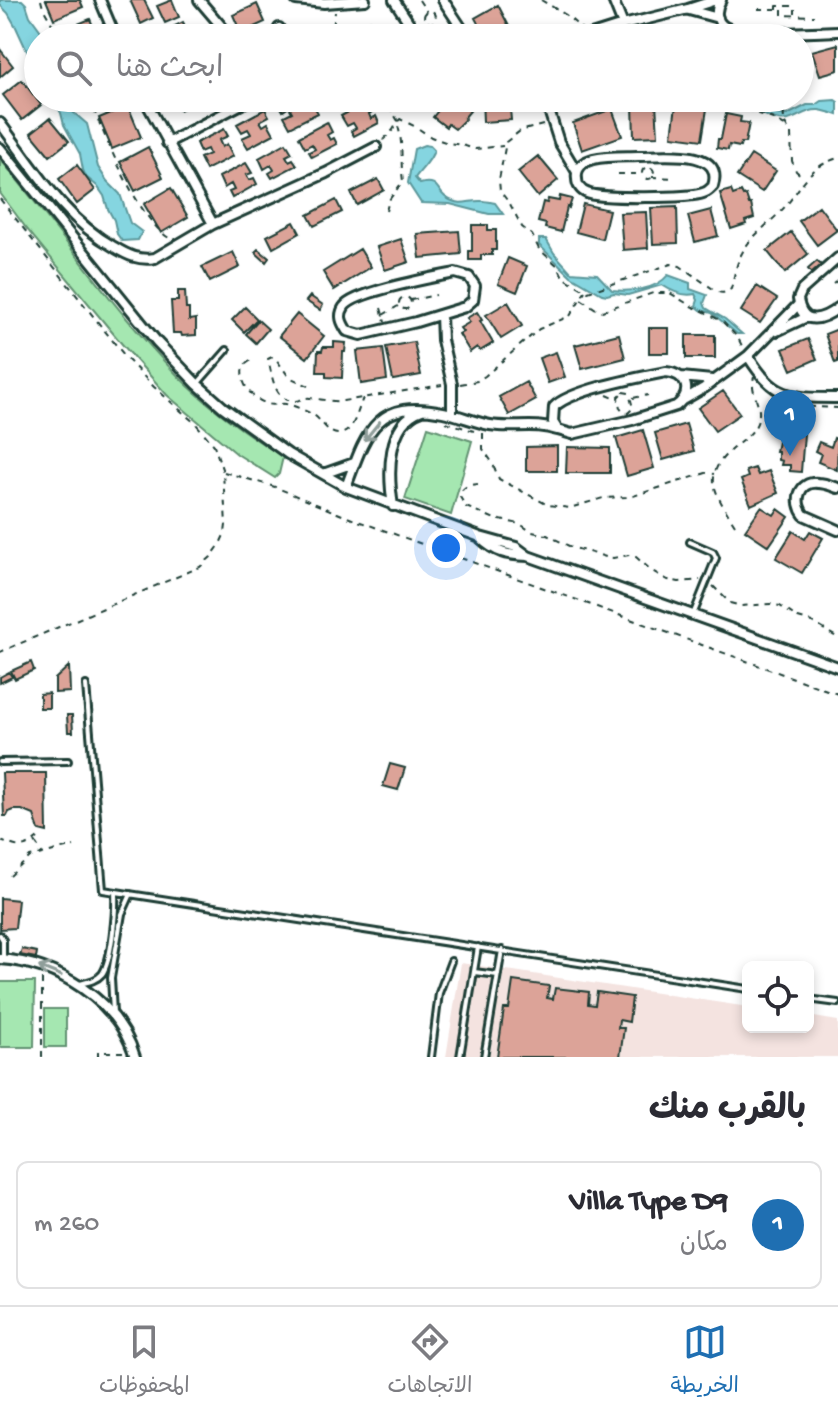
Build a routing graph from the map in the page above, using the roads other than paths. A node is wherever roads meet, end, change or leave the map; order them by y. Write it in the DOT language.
graph roads {
  1 [pos="100,0"];
  2 [pos="199,0"];
  3 [pos="296,0"];
  4 [pos="364,0"];
  5 [pos="394,0"];
  6 [pos="443,0"];
  7 [pos="613,0"];
  8 [pos="719,0"];
  9 [pos="311,1"];
  10 [pos="688,9"];
  11 [pos="718,18"];
  12 [pos="110,24"];
  13 [pos="219,24"];
  14 [pos="410,24"];
  15 [pos="459,24"];
  16 [pos="623,24"];
  17 [pos="627,24"];
  18 [pos="722,24"];
  19 [pos="838,31"];
  20 [pos="814,32"];
  21 [pos="151,112"];
  22 [pos="226,112"];
  23 [pos="549,112"];
  24 [pos="0,123"];
  25 [pos="167,143"];
  26 [pos="376,147"];
  27 [pos="0,148"];
  28 [pos="577,172"];
  29 [pos="213,224"];
  30 [pos="838,258"];
  31 [pos="799,304"];
  32 [pos="838,308"];
  33 [pos="441,315"];
  34 [pos="807,317"];
  35 [pos="425,320"];
  36 [pos="766,338"];
  37 [pos="442,340"];
  38 [pos="227,350"];
  39 [pos="748,356"];
  40 [pos="680,376"];
  41 [pos="712,380"];
  42 [pos="197,384"];
  43 [pos="838,398"];
  44 [pos="684,399"];
  45 [pos="427,410"];
  46 [pos="552,412"];
  47 [pos="390,414"];
  48 [pos="452,414"];
  49 [pos="401,425"];
  50 [pos="530,425"];
  51 [pos="558,430"];
  52 [pos="355,462"];
  53 [pos="323,474"];
  54 [pos="346,487"];
  55 [pos="838,488"];
  56 [pos="393,506"];
  57 [pos="838,530"];
  58 [pos="690,542"];
  59 [pos="693,615"];
  60 [pos="838,667"];
  61 [pos="86,685"];
  62 [pos="68,761"];
  63 [pos="0,762"];
  64 [pos="115,892"];
  65 [pos="131,894"];
  66 [pos="0,935"];
  67 [pos="478,947"];
  68 [pos="502,950"];
  69 [pos="2,959"];
  70 [pos="451,961"];
  71 [pos="474,972"];
  72 [pos="498,975"];
  73 [pos="76,984"];
  74 [pos="742,988"];
  75 [pos="814,1000"];
  76 [pos="838,1003"];
  77 [pos="113,1015"];
  78 [pos="137,1055"];
  79 [pos="431,1057"];
  80 [pos="460,1057"];
  81 [pos="484,1057"];
  1 -- 12 [label="street"];
  2 -- 13 [label="street"];
  3 -- 9 [label="street"];
  4 -- 9 [label="street"];
  5 -- 14 [label="street"];
  6 -- 15 [label="street"];
  7 -- 16 [label="street"];
  8 -- 10 [label="street"];
  8 -- 11 [label="street"];
  10 -- 11 [label="street"];
  10 -- 17 [label="street"];
  11 -- 18 [label="street"];
  19 -- 20 [label="street"];
  21 -- 25 [label="street"];
  22 -- 25 [label="street"];
  23 -- 28 [label="street"];
  24 -- 29 [label="street"];
  25 -- 29 [label="street"];
  26 -- 29 [label="street"];
  27 -- 42 [label="street"];
  28 -- 28 [label="street"];
  30 -- 31 [label="street"];
  31 -- 34 [label="street"];
  31 -- 36 [label="street"];
  32 -- 34 [label="street"];
  33 -- 35 [label="street"];
  33 -- 35 [label="street"];
  33 -- 37 [label="street"];
  34 -- 36 [label="street"];
  35 -- 37 [label="street"];
  36 -- 39 [label="street"];
  37 -- 48 [label="street"];
  38 -- 42 [label="lane"];
  39 -- 41 [label="street"];
  39 -- 43 [label="street"];
  40 -- 41 [label="street"];
  40 -- 44 [label="street"];
  40 -- 46 [label="street"];
  41 -- 44 [label="street"];
  42 -- 53 [label="street"];
  44 -- 51 [label="street"];
  45 -- 47 [label="street"];
  45 -- 48 [label="street"];
  45 -- 49 [label="street"];
  46 -- 50 [label="street"];
  46 -- 51 [label="street"];
  47 -- 49 [label="street"];
  47 -- 52 [label="street, one-way"];
  48 -- 50 [label="street"];
  49 -- 56 [label="street"];
  50 -- 51 [label="street"];
  52 -- 53 [label="street"];
  52 -- 54 [label="street"];
  53 -- 54 [label="street"];
  54 -- 56 [label="street"];
  55 -- 57 [label="street"];
  56 -- 59 [label="street"];
  58 -- 59 [label="lane"];
  59 -- 60 [label="street"];
  61 -- 64 [label="lane"];
  62 -- 63 [label="lane"];
  64 -- 65 [label="lane"];
  64 -- 73 [label="lane"];
  65 -- 67 [label="lane"];
  65 -- 77 [label="lane"];
  66 -- 69 [label="lane"];
  67 -- 68 [label="lane"];
  67 -- 71 [label="lane"];
  68 -- 72 [label="lane"];
  68 -- 74 [label="lane"];
  73 -- 69 [label="street, one-way"];
  70 -- 79 [label="lane"];
  71 -- 72 [label="lane"];
  71 -- 80 [label="lane"];
  72 -- 81 [label="lane"];
  73 -- 77 [label="street"];
  75 -- 76 [label="lane"];
  77 -- 78 [label="street"];
}
